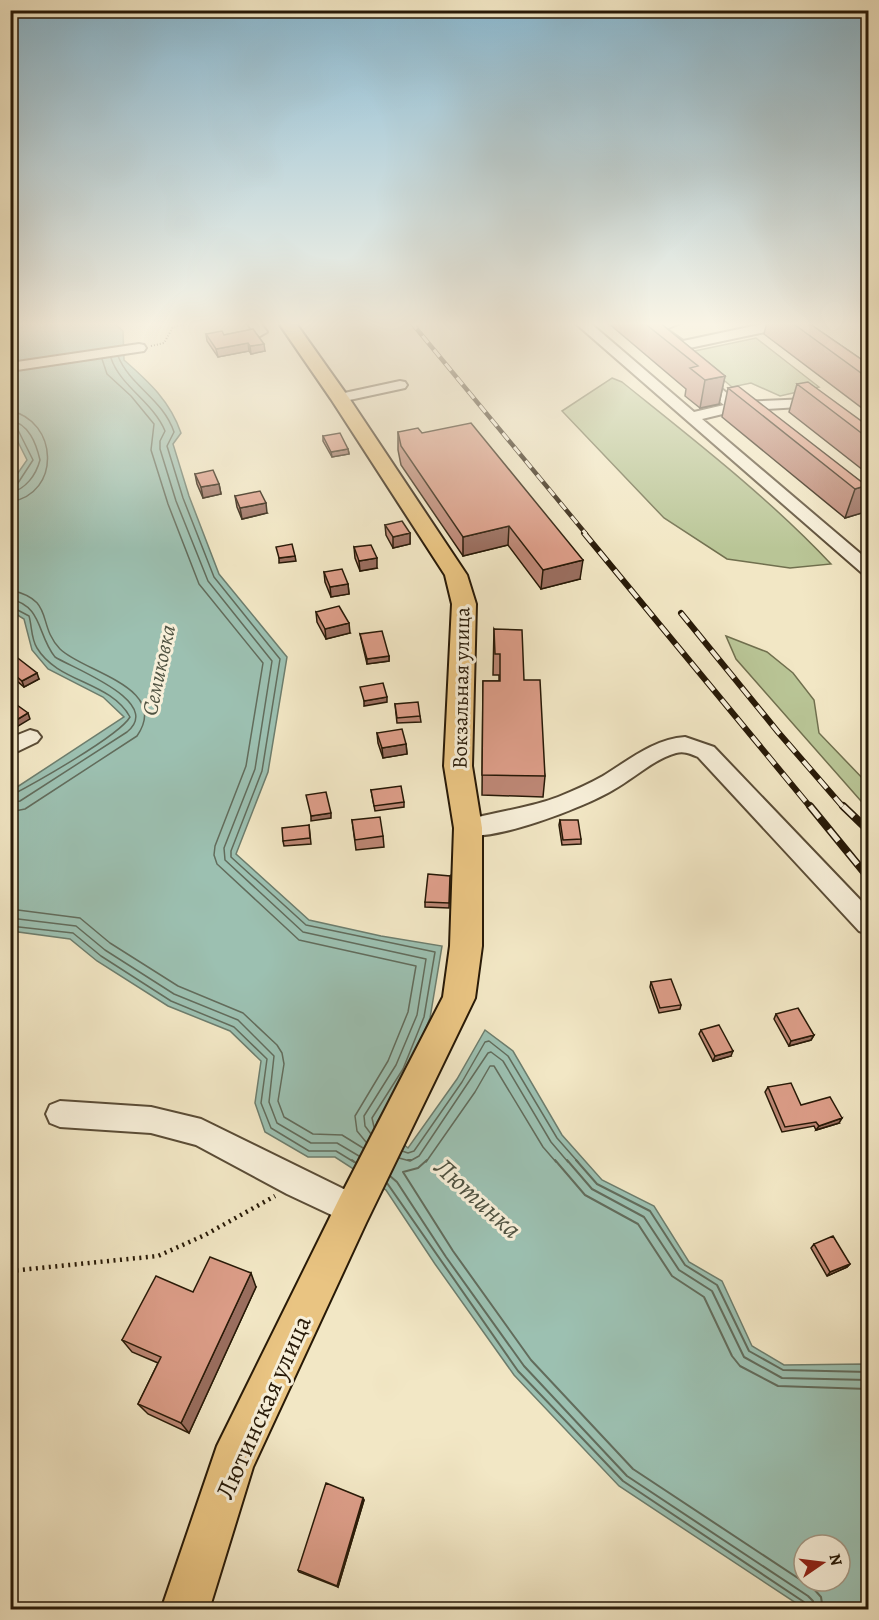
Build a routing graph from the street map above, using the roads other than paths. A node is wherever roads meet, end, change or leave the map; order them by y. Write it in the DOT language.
graph roads {
  1 [pos="340,398"];
  2 [pos="668,398"];
  3 [pos="724,398"];
  4 [pos="735,407"];
  5 [pos="691,417"];
  6 [pos="753,421"];
  7 [pos="868,451"];
  8 [pos="865,563"];
  9 [pos="30,737"];
  10 [pos="10,748"];
  11 [pos="468,828"];
  12 [pos="868,924"];
  13 [pos="459,998"];
  14 [pos="60,1114"];
  15 [pos="353,1210"];
  16 [pos="185,1610"];
  1 -- 11 [label="main road, Вокзальная улица"];
  2 -- 5 [label="street"];
  3 -- 4 [label="street"];
  4 -- 5 [label="street"];
  4 -- 6 [label="street"];
  4 -- 7 [label="street"];
  5 -- 8 [label="street"];
  9 -- 10 [label="street"];
  11 -- 12 [label="street"];
  11 -- 13 [label="main road, Вокзальная улица"];
  13 -- 15 [label="main road, Лютинская улица"];
  14 -- 15 [label="street"];
  15 -- 16 [label="main road, Лютинская улица"];
}
